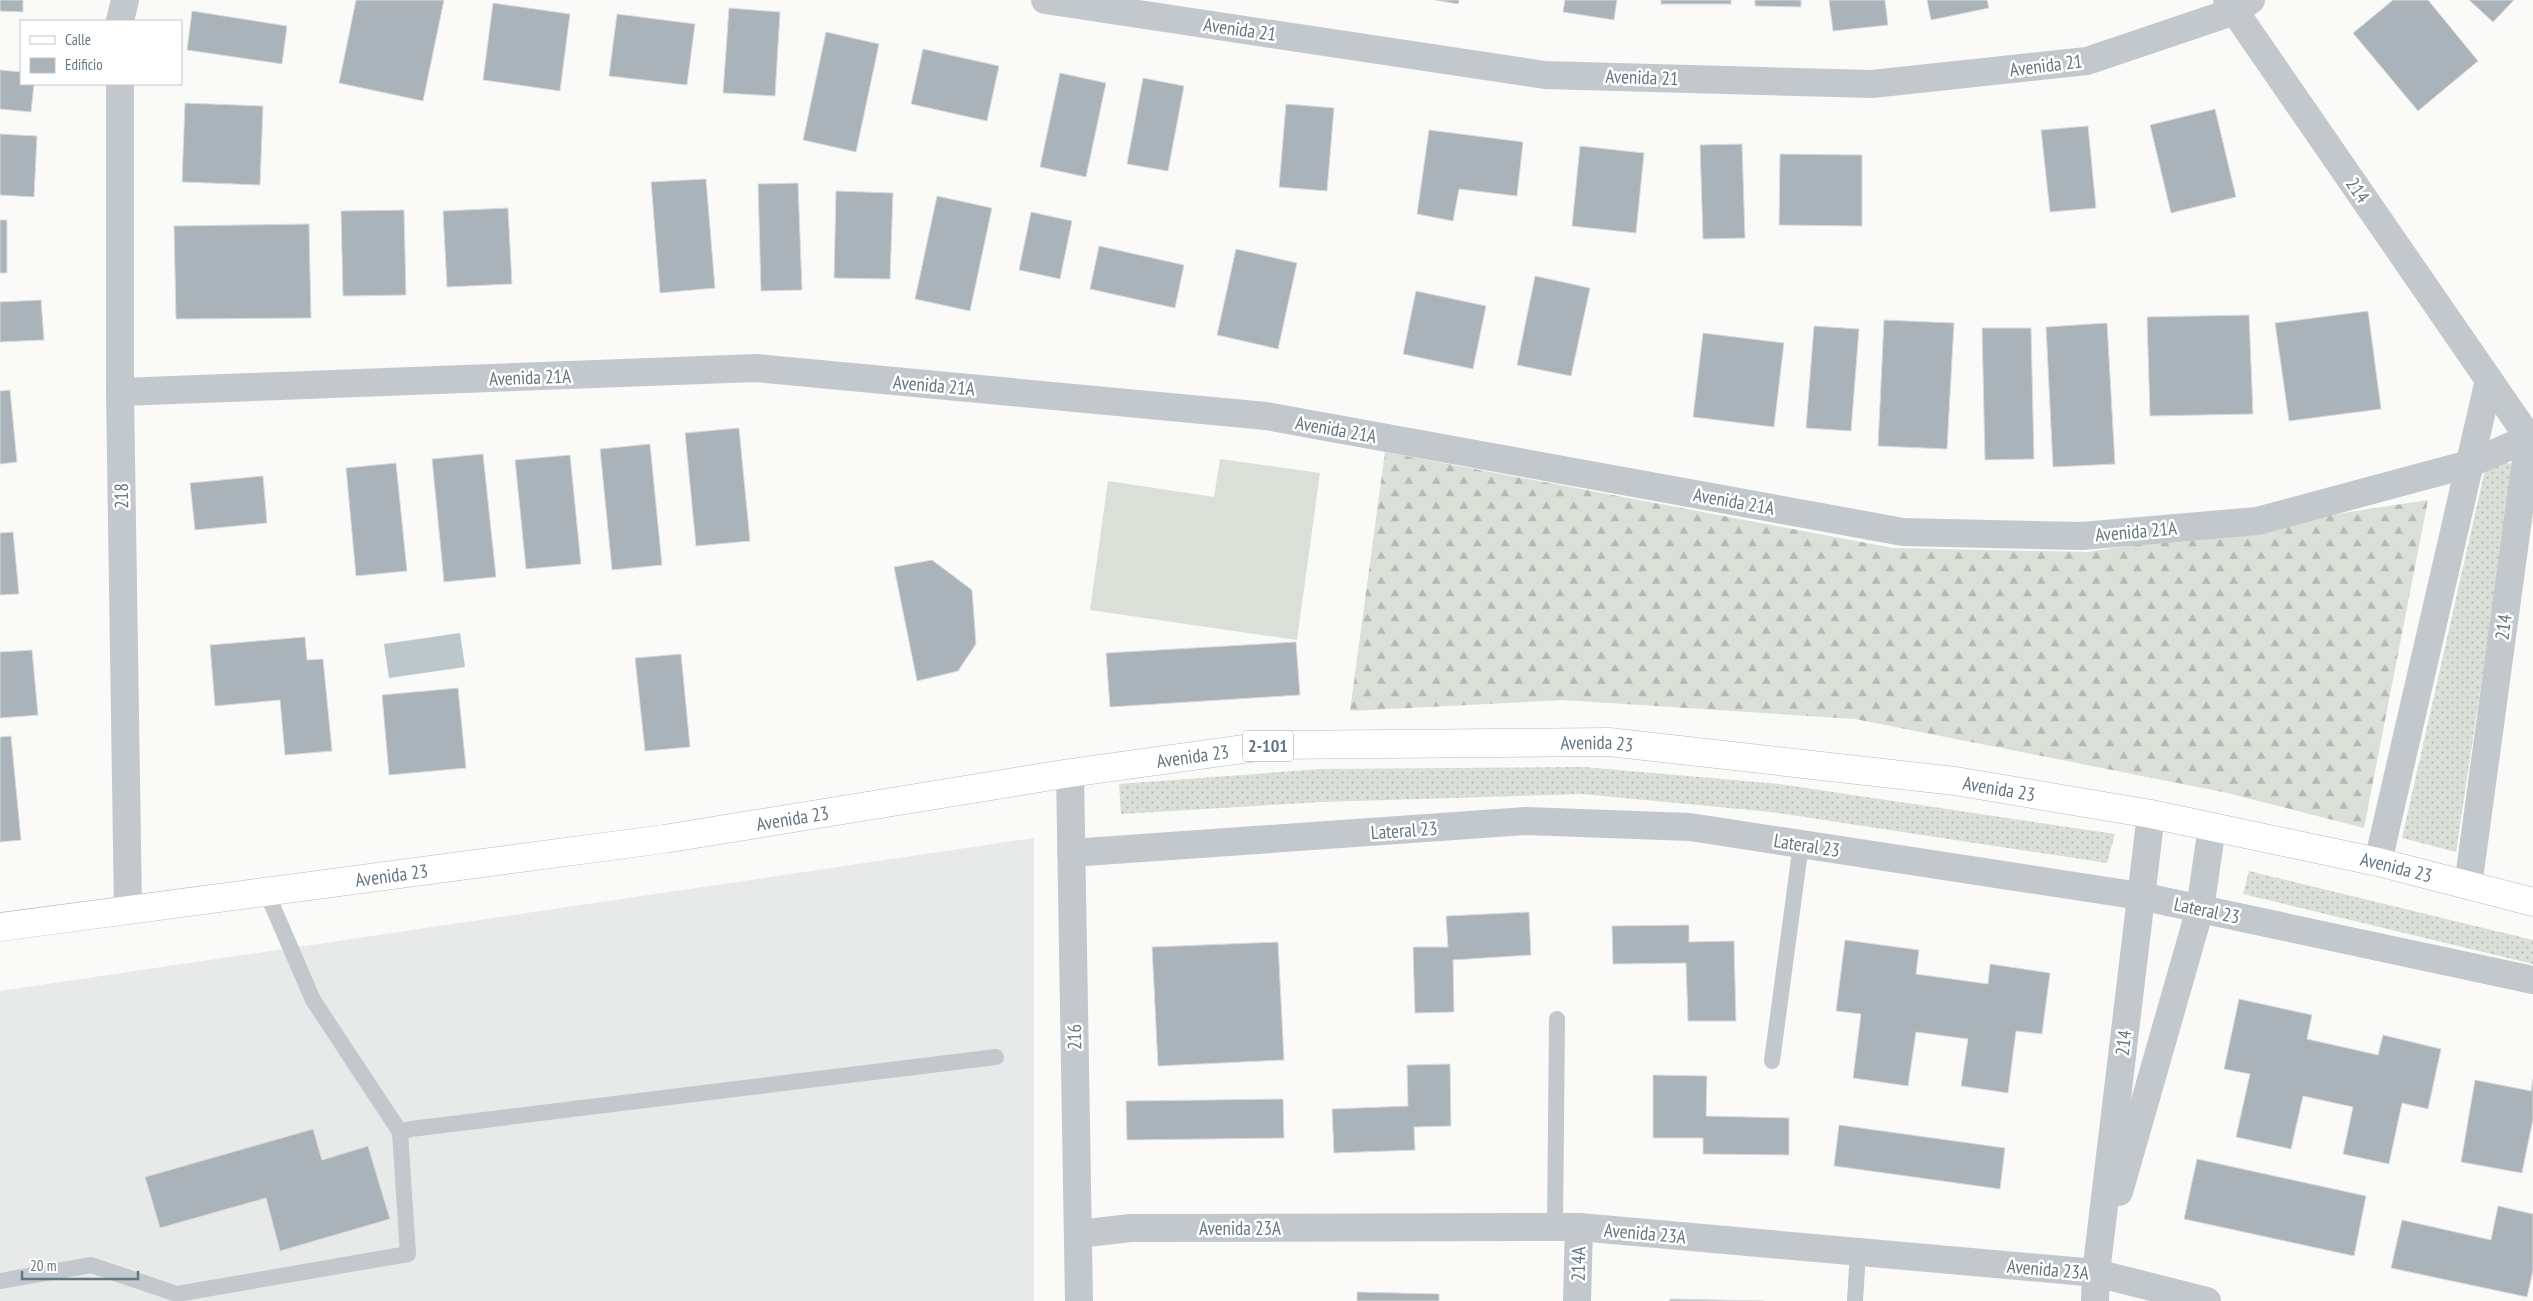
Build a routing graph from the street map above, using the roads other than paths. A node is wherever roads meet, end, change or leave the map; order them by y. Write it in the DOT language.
graph roads {
  1 [pos="125,0"];
  2 [pos="1045,0"];
  3 [pos="2238,4"];
  4 [pos="120,20"];
  5 [pos="120,85"];
  6 [pos="2488,380"];
  7 [pos="120,392"];
  8 [pos="2532,437"];
  9 [pos="2469,464"];
  10 [pos="1070,773"];
  11 [pos="2152,814"];
  12 [pos="2212,827"];
  13 [pos="1801,844"];
  14 [pos="1071,853"];
  15 [pos="2378,862"];
  16 [pos="2468,886"];
  17 [pos="266,891"];
  18 [pos="2140,896"];
  19 [pos="2533,902"];
  20 [pos="128,909"];
  21 [pos="2200,909"];
  22 [pos="0,927"];
  23 [pos="2533,980"];
  24 [pos="1557,1019"];
  25 [pos="996,1057"];
  26 [pos="1772,1062"];
  27 [pos="400,1132"];
  28 [pos="1567,1228"];
  29 [pos="1078,1234"];
  30 [pos="1858,1251"];
  31 [pos="2096,1273"];
  32 [pos="0,1281"];
  33 [pos="1079,1301"];
  34 [pos="1577,1301"];
  35 [pos="1855,1301"];
  36 [pos="2095,1301"];
  37 [pos="2207,1301"];
  1 -- 4 [label="street"];
  2 -- 3 [label="street, Avenida 21"];
  3 -- 6 [label="street, 214"];
  5 -- 7 [label="street, 218"];
  6 -- 8 [label="street, 214"];
  6 -- 9 [label="street"];
  7 -- 9 [label="street, Avenida 21A"];
  7 -- 20 [label="street, 218"];
  8 -- 9 [label="street, Avenida 21A"];
  8 -- 16 [label="street, 214"];
  9 -- 15 [label="street"];
  10 -- 11 [label="main road, Avenida 23 / 2-101"];
  10 -- 14 [label="street, 216"];
  10 -- 17 [label="main road, Avenida 23 / 2-101"];
  11 -- 12 [label="main road, Avenida 23 / 2-101"];
  11 -- 18 [label="street, 214"];
  12 -- 15 [label="main road, Avenida 23 / 2-101"];
  12 -- 21 [label="street, 214"];
  13 -- 14 [label="street, Lateral 23"];
  13 -- 18 [label="street, Lateral 23"];
  13 -- 26 [label="lane"];
  14 -- 29 [label="street, 216"];
  15 -- 16 [label="main road, Avenida 23 / 2-101"];
  16 -- 19 [label="main road, Avenida 23 / 2-101"];
  17 -- 20 [label="main road, Avenida 23 / 2-101"];
  17 -- 27 [label="lane"];
  18 -- 21 [label="street, Lateral 23"];
  18 -- 31 [label="street, 214"];
  20 -- 22 [label="main road, Avenida 23 / 2-101"];
  21 -- 23 [label="street, Lateral 23"];
  21 -- 31 [label="street, 214"];
  24 -- 28 [label="lane"];
  25 -- 27 [label="lane"];
  27 -- 32 [label="lane"];
  28 -- 29 [label="street, Avenida 23A"];
  28 -- 30 [label="street, Avenida 23A"];
  28 -- 34 [label="street, 214A"];
  29 -- 33 [label="street, 216"];
  30 -- 31 [label="street, Avenida 23A"];
  30 -- 35 [label="lane"];
  31 -- 36 [label="street, 214"];
  31 -- 37 [label="street, Avenida 23A"];
}
